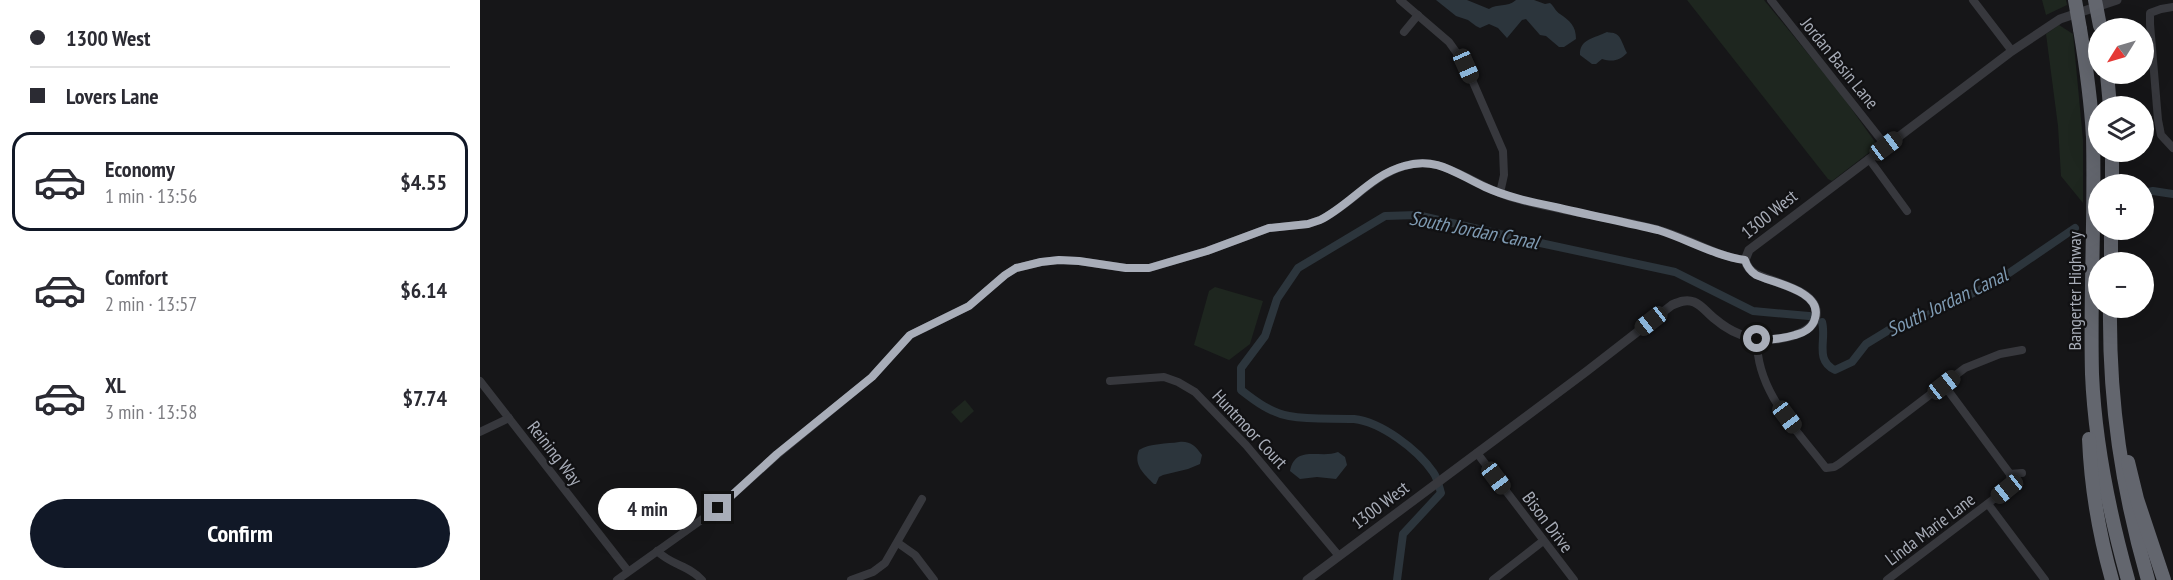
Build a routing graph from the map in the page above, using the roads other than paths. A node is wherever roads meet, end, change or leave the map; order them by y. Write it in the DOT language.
graph roads {
  1 [pos="1400,0"];
  2 [pos="1771,0"];
  3 [pos="1973,0"];
  4 [pos="2075,0"];
  5 [pos="2095,0"];
  6 [pos="2117,0"];
  7 [pos="2173,7"];
  8 [pos="1418,15"];
  9 [pos="2098,18"];
  10 [pos="1404,32"];
  11 [pos="2012,51"];
  12 [pos="1886,146"];
  13 [pos="2173,148"];
  14 [pos="1869,159"];
  15 [pos="1500,193"];
  16 [pos="1907,211"];
  17 [pos="2091,252"];
  18 [pos="1745,260"];
  19 [pos="2088,304"];
  20 [pos="2091,318"];
  21 [pos="2110,318"];
  22 [pos="1757,339"];
  23 [pos="2022,350"];
  24 [pos="2111,375"];
  25 [pos="480,381"];
  26 [pos="1110,381"];
  27 [pos="1944,385"];
  28 [pos="509,418"];
  29 [pos="480,432"];
  30 [pos="1477,453"];
  31 [pos="2022,473"];
  32 [pos="2010,474"];
  33 [pos="922,499"];
  34 [pos="1988,504"];
  35 [pos="1543,541"];
  36 [pos="898,543"];
  37 [pos="657,551"];
  38 [pos="1339,556"];
  39 [pos="628,571"];
  40 [pos="617,580"];
  41 [pos="702,580"];
  42 [pos="851,580"];
  43 [pos="934,580"];
  44 [pos="1307,580"];
  45 [pos="1492,580"];
  46 [pos="1574,580"];
  47 [pos="1887,580"];
  48 [pos="2045,580"];
  49 [pos="2112,580"];
  50 [pos="2128,580"];
  51 [pos="2148,580"];
  52 [pos="2164,580"];
  1 -- 8 [label="street"];
  2 -- 12 [label="street, Jordan Basin Lane"];
  3 -- 11 [label="street"];
  4 -- 17 [label="highway, Bangerter Highway, bridge"];
  5 -- 9 [label="highway, bridge"];
  6 -- 11 [label="street, 1300 West"];
  7 -- 13 [label="street"];
  8 -- 10 [label="street"];
  8 -- 15 [label="street"];
  11 -- 12 [label="street, 1300 West"];
  12 -- 14 [label="street, 1300 West"];
  14 -- 16 [label="street"];
  14 -- 18 [label="street, 1300 West"];
  15 -- 18 [label="street"];
  15 -- 37 [label="street"];
  18 -- 22 [label="street, 1300 West"];
  19 -- 49 [label="highway"];
  20 -- 50 [label="highway, Bangerter Highway"];
  21 -- 24 [label="highway, Bangerter Highway"];
  22 -- 27 [label="street"];
  22 -- 30 [label="street, 1300 West"];
  23 -- 27 [label="street"];
  24 -- 51 [label="highway, Bangerter Highway"];
  24 -- 52 [label="highway"];
  25 -- 28 [label="street, Reining Way"];
  26 -- 38 [label="street, Huntmoor Court"];
  27 -- 32 [label="street"];
  28 -- 29 [label="street"];
  28 -- 39 [label="street, Reining Way"];
  30 -- 35 [label="street, Bison Drive"];
  30 -- 38 [label="street, 1300 West"];
  31 -- 32 [label="street"];
  32 -- 34 [label="street, Linda Marie Lane"];
  33 -- 36 [label="street"];
  34 -- 47 [label="street, Linda Marie Lane"];
  34 -- 48 [label="street"];
  35 -- 45 [label="street"];
  35 -- 46 [label="street, Bison Drive"];
  36 -- 42 [label="street"];
  36 -- 43 [label="street"];
  37 -- 39 [label="street"];
  37 -- 41 [label="street"];
  38 -- 44 [label="street, 1300 West"];
  39 -- 40 [label="street"];
}
